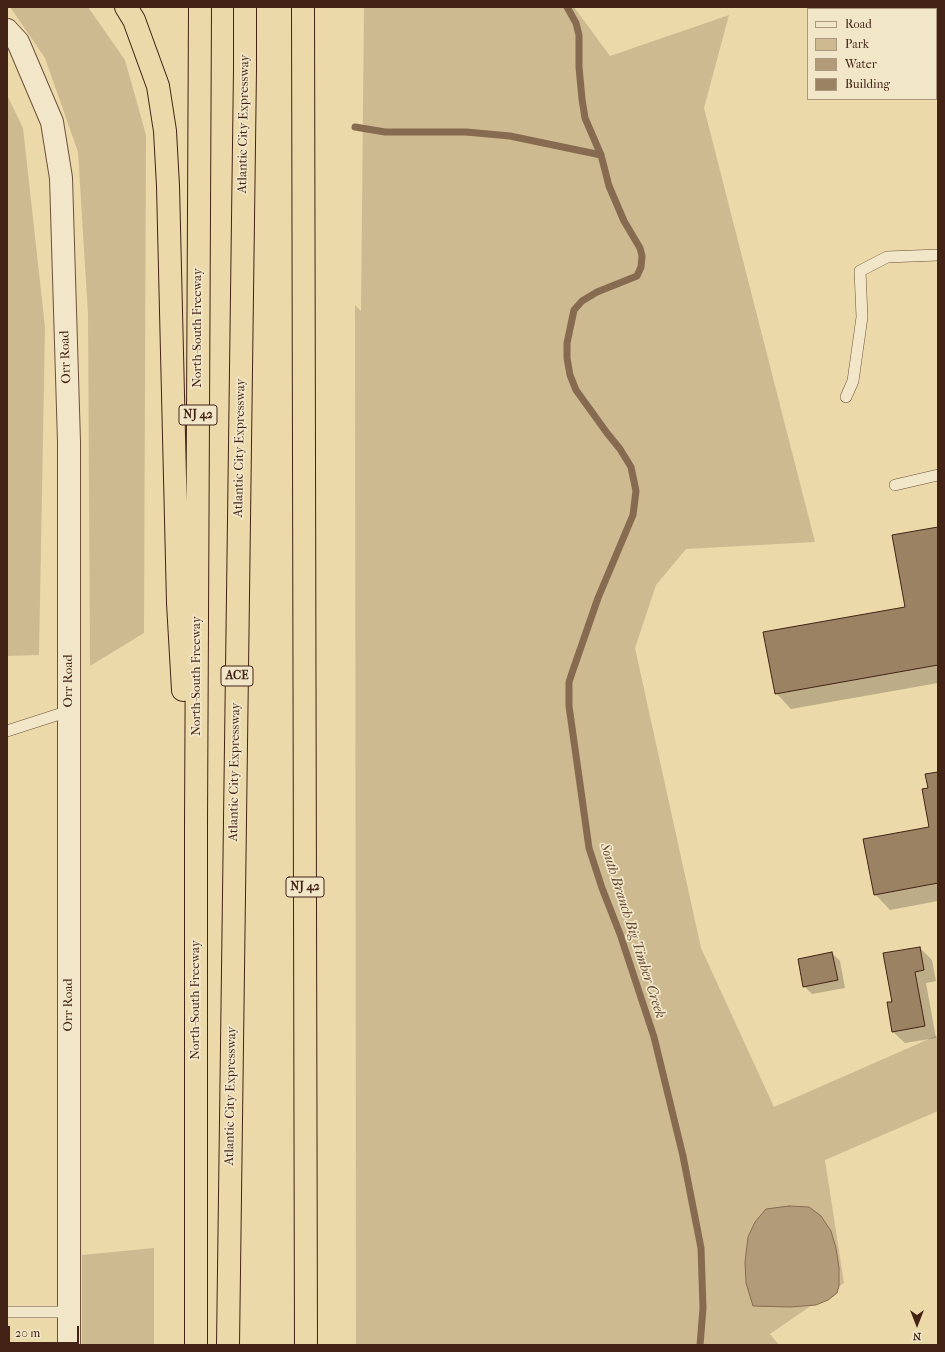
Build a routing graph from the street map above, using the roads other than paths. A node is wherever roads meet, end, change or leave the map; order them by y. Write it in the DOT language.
graph roads {
  1 [pos="126,7"];
  2 [pos="200,7"];
  3 [pos="245,7"];
  4 [pos="303,7"];
  5 [pos="7,30"];
  6 [pos="938,254"];
  7 [pos="846,396"];
  8 [pos="938,475"];
  9 [pos="895,485"];
  10 [pos="69,711"];
  11 [pos="7,731"];
  12 [pos="196,823"];
  13 [pos="7,1312"];
  14 [pos="69,1312"];
  15 [pos="69,1345"];
  16 [pos="196,1345"];
  17 [pos="228,1345"];
  18 [pos="306,1345"];
  1 -- 12 [label="highway"];
  2 -- 12 [label="highway, North-South Freeway / NJ 42"];
  3 -- 17 [label="highway, Atlantic City Expressway / ACE"];
  4 -- 18 [label="highway, NJ 42"];
  5 -- 10 [label="street, Orr Road"];
  6 -- 7 [label="lane"];
  8 -- 9 [label="lane"];
  10 -- 11 [label="lane"];
  10 -- 14 [label="street, Orr Road"];
  12 -- 16 [label="highway, North-South Freeway / NJ 42"];
  13 -- 14 [label="lane"];
  14 -- 15 [label="street, Orr Road"];
}
